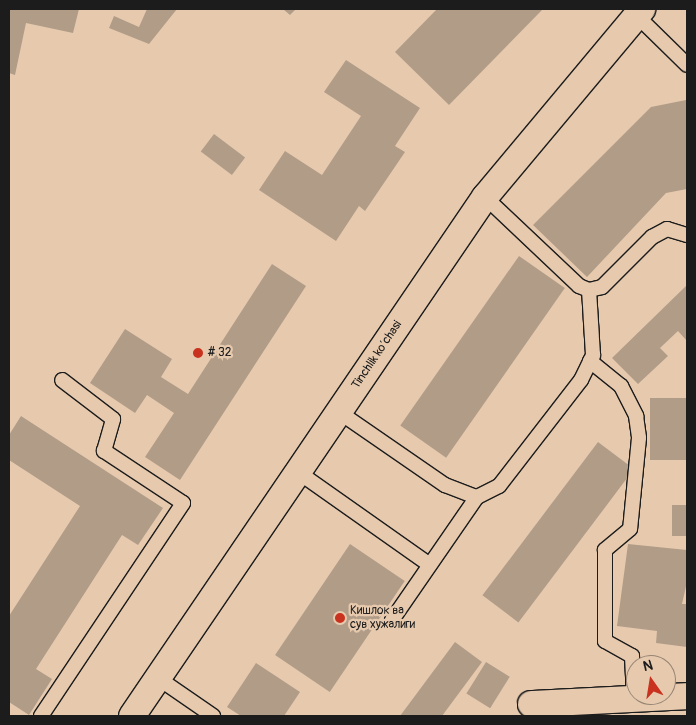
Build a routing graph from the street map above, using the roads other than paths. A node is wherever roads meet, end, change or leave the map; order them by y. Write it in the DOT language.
graph roads {
  1 [pos="639,12"];
  2 [pos="687,65"];
  3 [pos="485,197"];
  4 [pos="687,234"];
  5 [pos="590,290"];
  6 [pos="590,361"];
  7 [pos="62,380"];
  8 [pos="338,412"];
  9 [pos="298,472"];
  10 [pos="477,497"];
  11 [pos="430,565"];
  12 [pos="392,620"];
  13 [pos="630,655"];
  14 [pos="158,678"];
  15 [pos="626,699"];
  16 [pos="531,704"];
  17 [pos="40,716"];
  18 [pos="132,716"];
  19 [pos="213,716"];
  1 -- 2 [label="lane"];
  1 -- 3 [label="street, Tinchlik kо‘chasi"];
  3 -- 5 [label="lane"];
  3 -- 8 [label="street, Tinchlik kо‘chasi"];
  4 -- 5 [label="lane"];
  5 -- 6 [label="lane"];
  6 -- 10 [label="lane"];
  6 -- 13 [label="lane"];
  7 -- 17 [label="lane"];
  8 -- 9 [label="street, Tinchlik kо‘chasi"];
  8 -- 10 [label="lane"];
  9 -- 11 [label="lane"];
  9 -- 14 [label="street, Tinchlik kо‘chasi"];
  10 -- 11 [label="lane"];
  11 -- 12 [label="lane"];
  14 -- 18 [label="street, Tinchlik kо‘chasi"];
  14 -- 19 [label="lane"];
  15 -- 16 [label="street"];
}
